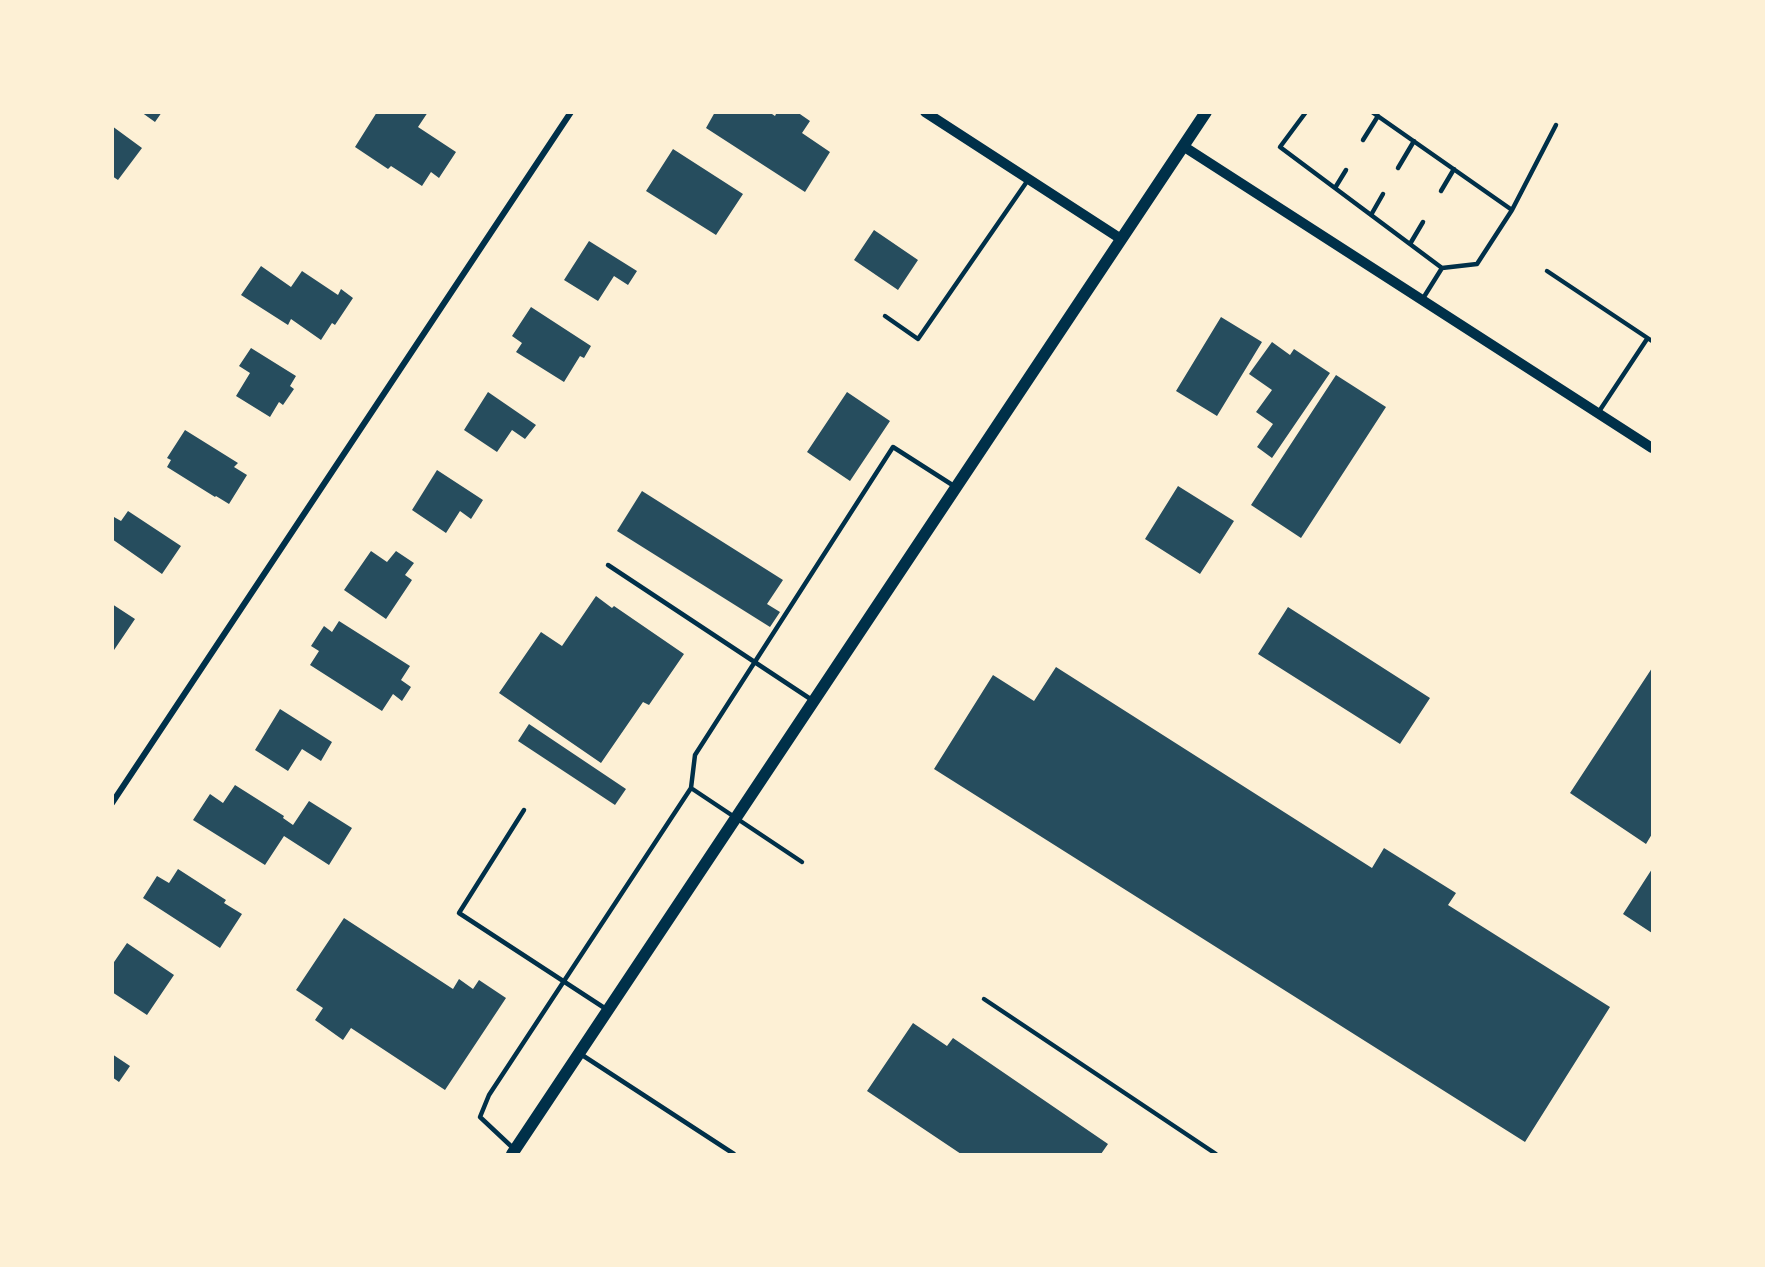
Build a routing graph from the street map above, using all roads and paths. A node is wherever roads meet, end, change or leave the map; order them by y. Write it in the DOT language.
graph roads {
  1 [pos="571,112"];
  2 [pos="925,112"];
  3 [pos="1206,112"];
  4 [pos="1306,112"];
  5 [pos="1372,112"];
  6 [pos="1378,116"];
  7 [pos="1556,125"];
  8 [pos="1363,140"];
  9 [pos="1414,141"];
  10 [pos="1183,146"];
  11 [pos="1398,168"];
  12 [pos="1454,169"];
  13 [pos="1346,170"];
  14 [pos="1029,179"];
  15 [pos="1335,188"];
  16 [pos="1441,191"];
  17 [pos="1383,194"];
  18 [pos="1512,210"];
  19 [pos="1371,215"];
  20 [pos="1423,222"];
  21 [pos="1121,239"];
  22 [pos="1410,244"];
  23 [pos="1442,267"];
  24 [pos="1547,271"];
  25 [pos="1422,300"];
  26 [pos="885,316"];
  27 [pos="1650,340"];
  28 [pos="1598,413"];
  29 [pos="1653,448"];
  30 [pos="957,488"];
  31 [pos="608,566"];
  32 [pos="755,663"];
  33 [pos="814,702"];
  34 [pos="691,788"];
  35 [pos="112,803"];
  36 [pos="524,810"];
  37 [pos="736,818"];
  38 [pos="802,862"];
  39 [pos="563,982"];
  40 [pos="984,999"];
  41 [pos="608,1011"];
  42 [pos="579,1053"];
  43 [pos="513,1152"];
  44 [pos="734,1155"];
  45 [pos="1216,1155"];
  1 -- 35 [label="street"];
  2 -- 14 [label="street"];
  3 -- 10 [label="main road"];
  4 -- 15 [label="lane"];
  5 -- 6 [label="lane"];
  6 -- 8 [label="lane"];
  6 -- 9 [label="lane"];
  7 -- 18 [label="lane"];
  9 -- 11 [label="lane"];
  9 -- 12 [label="lane"];
  10 -- 21 [label="main road"];
  10 -- 25 [label="street"];
  12 -- 16 [label="lane"];
  12 -- 18 [label="lane"];
  13 -- 15 [label="lane"];
  14 -- 21 [label="street"];
  14 -- 26 [label="lane"];
  15 -- 19 [label="lane"];
  17 -- 19 [label="lane"];
  18 -- 23 [label="lane"];
  19 -- 22 [label="lane"];
  20 -- 22 [label="lane"];
  21 -- 30 [label="main road"];
  22 -- 23 [label="lane"];
  23 -- 25 [label="lane"];
  24 -- 27 [label="lane"];
  25 -- 28 [label="street"];
  27 -- 28 [label="lane"];
  28 -- 29 [label="street"];
  30 -- 32 [label="lane"];
  30 -- 33 [label="main road"];
  31 -- 32 [label="lane"];
  32 -- 33 [label="lane"];
  32 -- 34 [label="lane"];
  33 -- 37 [label="main road"];
  34 -- 37 [label="lane"];
  34 -- 39 [label="lane"];
  36 -- 39 [label="lane"];
  37 -- 38 [label="lane"];
  37 -- 41 [label="main road"];
  39 -- 41 [label="lane"];
  39 -- 43 [label="lane"];
  40 -- 45 [label="lane"];
  41 -- 42 [label="main road"];
  42 -- 43 [label="main road"];
  42 -- 44 [label="lane"];
}
